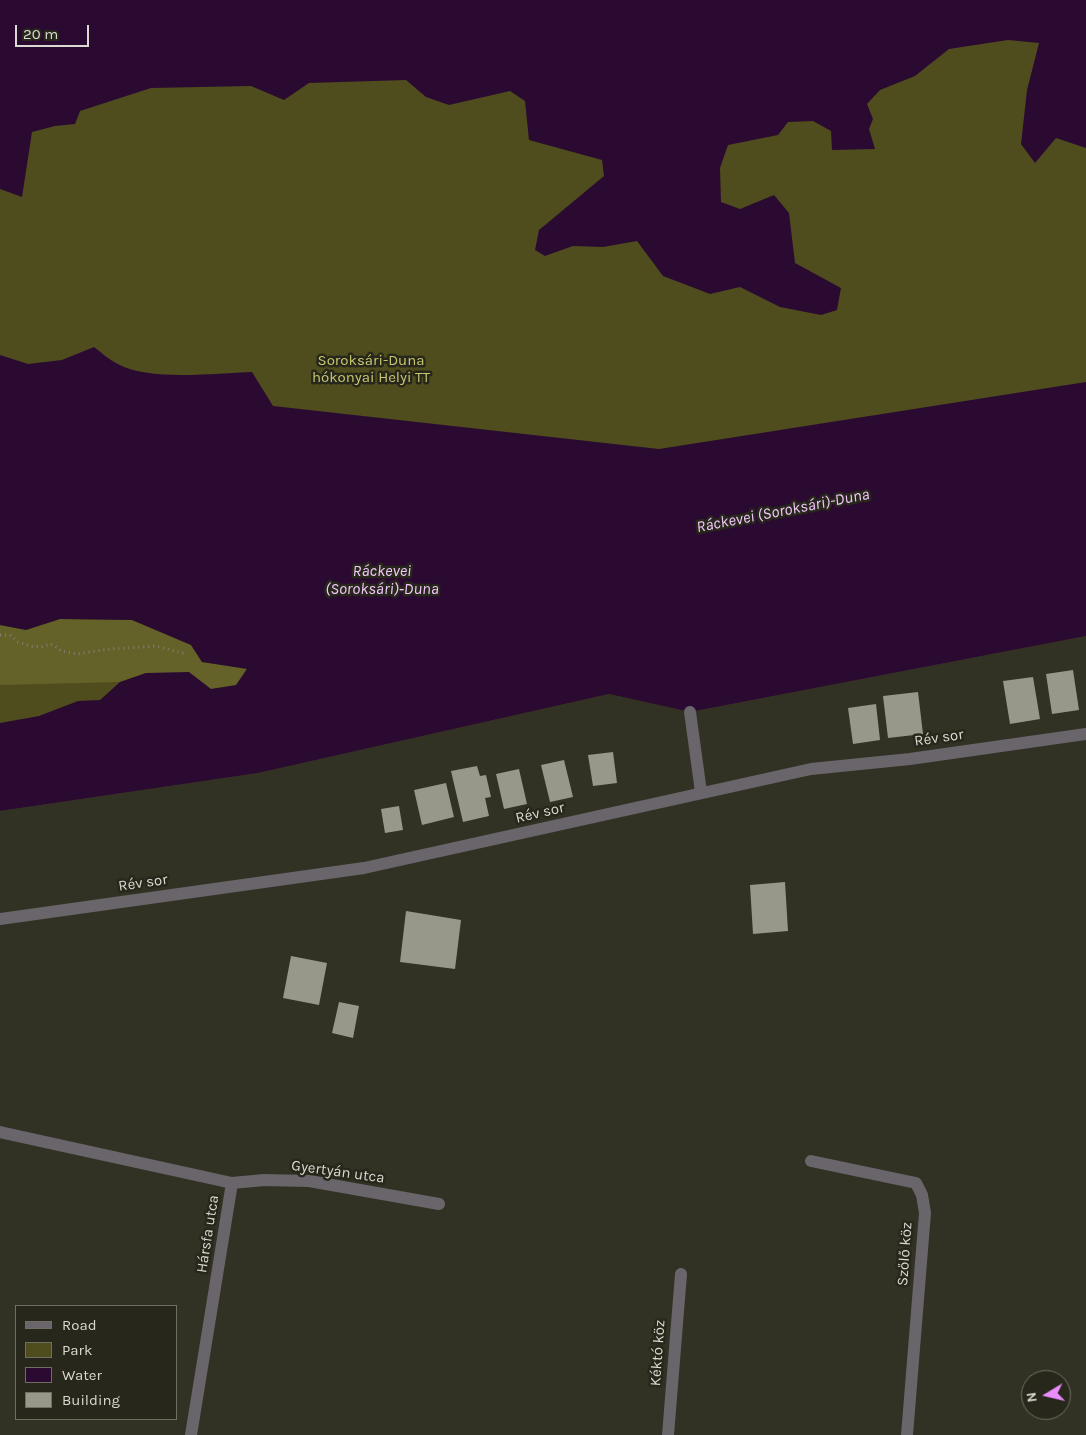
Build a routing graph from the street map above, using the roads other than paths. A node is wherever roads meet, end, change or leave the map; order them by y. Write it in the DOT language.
graph roads {
  1 [pos="690,712"];
  2 [pos="1086,734"];
  3 [pos="702,792"];
  4 [pos="0,919"];
  5 [pos="0,1132"];
  6 [pos="811,1161"];
  7 [pos="232,1183"];
  8 [pos="439,1204"];
  9 [pos="681,1274"];
  10 [pos="191,1435"];
  11 [pos="668,1435"];
  12 [pos="907,1435"];
  1 -- 3 [label="street"];
  2 -- 3 [label="street, Rév sor"];
  3 -- 4 [label="street, Rév sor"];
  5 -- 7 [label="street, Hársfa utca"];
  6 -- 12 [label="street, Szőlő köz"];
  7 -- 8 [label="street, Gyertyán utca"];
  7 -- 10 [label="street, Hársfa utca"];
  9 -- 11 [label="street, Kéktó köz"];
}
